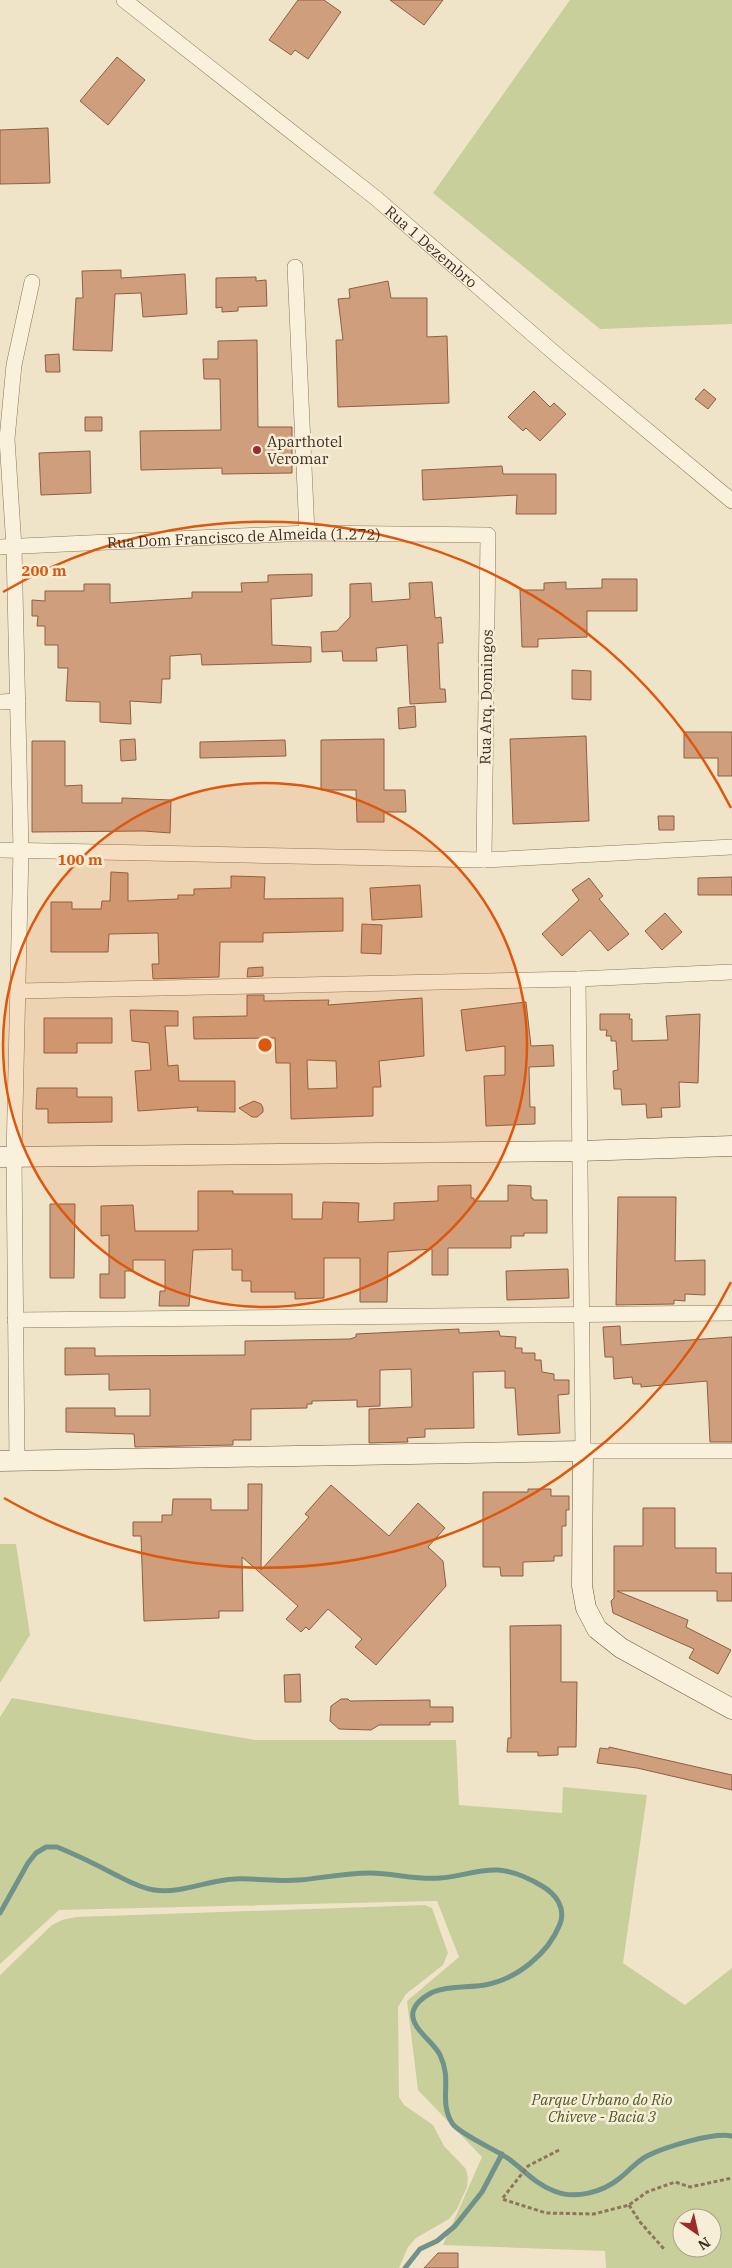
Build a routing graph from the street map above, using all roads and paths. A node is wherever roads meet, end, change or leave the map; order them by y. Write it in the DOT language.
graph roads {
  1 [pos="124,0"];
  2 [pos="295,267"];
  3 [pos="32,282"];
  4 [pos="732,502"];
  5 [pos="307,533"];
  6 [pos="488,535"];
  7 [pos="7,547"];
  8 [pos="18,701"];
  9 [pos="0,702"];
  10 [pos="732,847"];
  11 [pos="21,849"];
  12 [pos="0,850"];
  13 [pos="484,860"];
  14 [pos="732,972"];
  15 [pos="578,979"];
  16 [pos="19,991"];
  17 [pos="732,1146"];
  18 [pos="578,1151"];
  19 [pos="7,1157"];
  20 [pos="732,1313"];
  21 [pos="581,1315"];
  22 [pos="15,1320"];
  23 [pos="583,1451"];
  24 [pos="732,1451"];
  25 [pos="8,1461"];
  26 [pos="732,1709"];
  27 [pos="559,2150"];
  28 [pos="732,2178"];
  29 [pos="629,2205"];
  30 [pos="664,2249"];
  1 -- 4 [label="street, Rua 1 Dezembro"];
  2 -- 5 [label="street"];
  3 -- 7 [label="street"];
  5 -- 6 [label="street, Rua Dom Francisco de Almeida (1.272)"];
  5 -- 7 [label="street, Rua Dom Francisco de Almeida (1.272)"];
  6 -- 13 [label="street, Rua Arq. Domingos"];
  7 -- 8 [label="street"];
  8 -- 9 [label="street"];
  8 -- 11 [label="street"];
  10 -- 13 [label="street"];
  11 -- 12 [label="street"];
  11 -- 13 [label="street"];
  11 -- 16 [label="street"];
  14 -- 15 [label="street"];
  15 -- 16 [label="street"];
  15 -- 18 [label="street"];
  16 -- 19 [label="street"];
  17 -- 18 [label="street"];
  18 -- 19 [label="street"];
  18 -- 21 [label="street"];
  19 -- 22 [label="street"];
  20 -- 21 [label="street"];
  21 -- 22 [label="street"];
  21 -- 23 [label="street"];
  22 -- 25 [label="street"];
  23 -- 24 [label="street"];
  23 -- 25 [label="street"];
  23 -- 26 [label="street"];
  27 -- 29 [label="path"];
  28 -- 29 [label="path"];
  29 -- 30 [label="path"];
}
